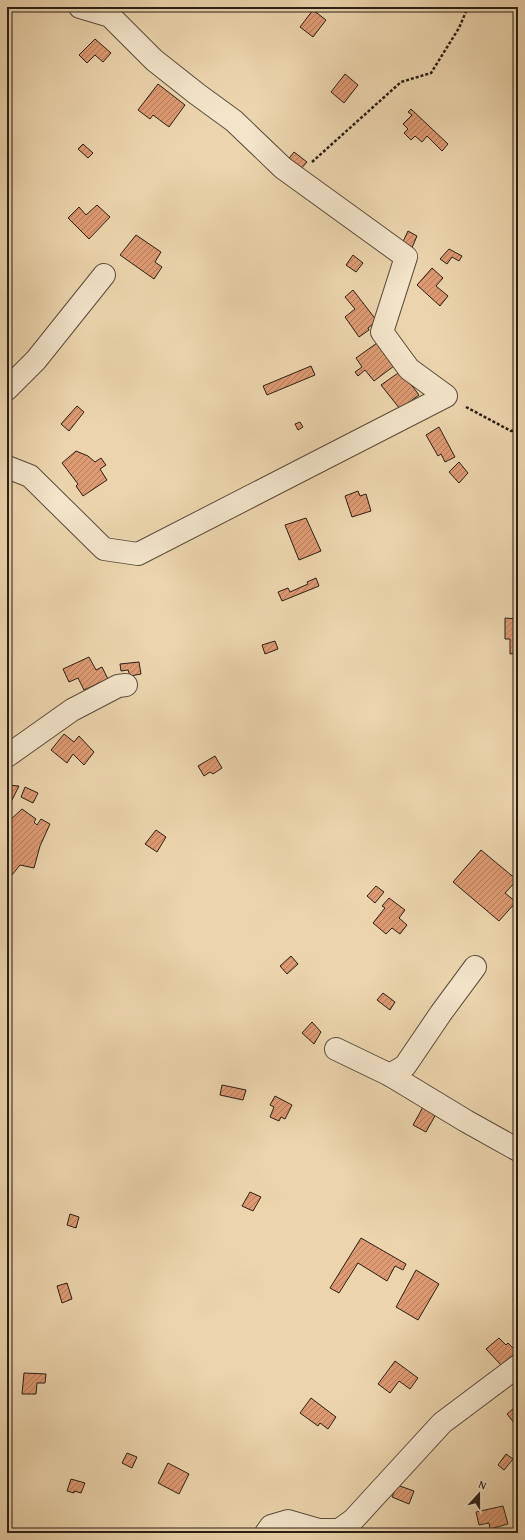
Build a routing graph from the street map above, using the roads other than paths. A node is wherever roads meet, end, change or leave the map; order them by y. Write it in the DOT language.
graph roads {
  1 [pos="80,7"];
  2 [pos="104,275"];
  3 [pos="7,390"];
  4 [pos="7,467"];
  5 [pos="126,685"];
  6 [pos="7,756"];
  7 [pos="475,967"];
  8 [pos="336,1049"];
  9 [pos="390,1075"];
  10 [pos="518,1150"];
  11 [pos="518,1366"];
  12 [pos="266,1533"];
  1 -- 4 [label="street"];
  2 -- 3 [label="street"];
  5 -- 6 [label="street"];
  7 -- 9 [label="street"];
  8 -- 9 [label="street"];
  9 -- 10 [label="street"];
  11 -- 12 [label="street"];
}
